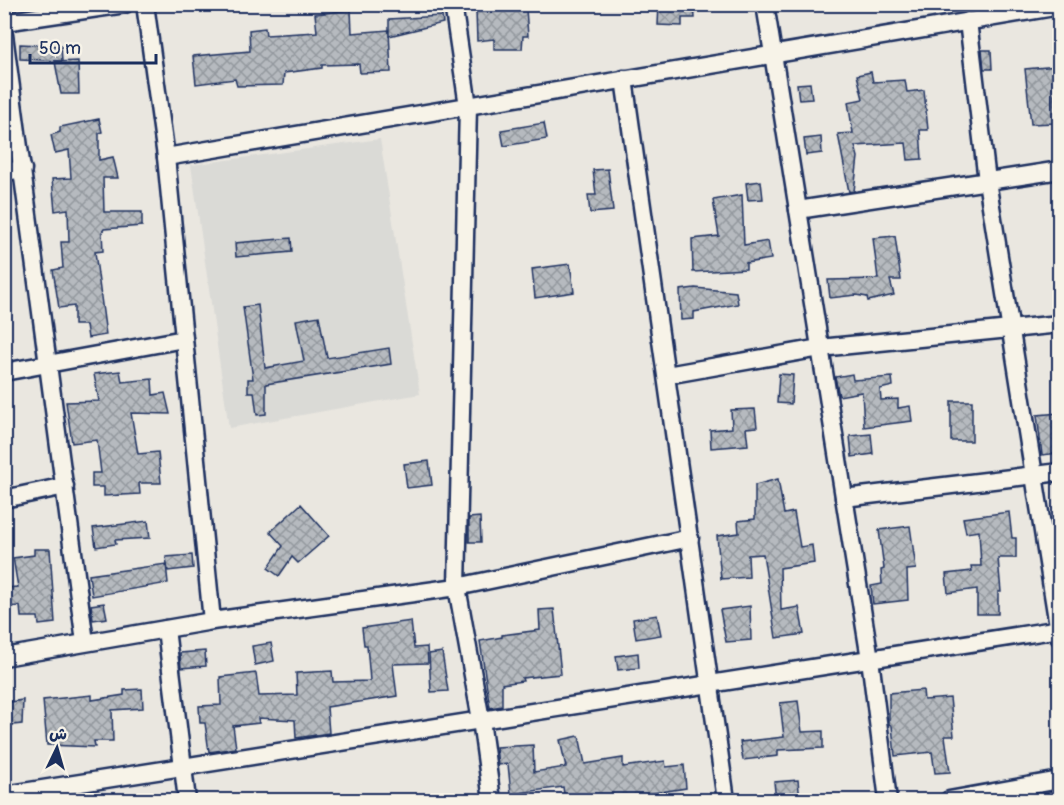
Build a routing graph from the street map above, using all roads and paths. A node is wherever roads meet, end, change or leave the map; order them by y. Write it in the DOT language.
graph roads {
  1 [pos="125,4"];
  2 [pos="145,4"];
  3 [pos="453,4"];
  4 [pos="765,4"];
  5 [pos="1059,6"];
  6 [pos="968,21"];
  7 [pos="4,22"];
  8 [pos="4,35"];
  9 [pos="773,54"];
  10 [pos="624,79"];
  11 [pos="468,106"];
  12 [pos="166,157"];
  13 [pos="23,169"];
  14 [pos="1059,170"];
  15 [pos="4,172"];
  16 [pos="987,181"];
  17 [pos="798,210"];
  18 [pos="1059,324"];
  19 [pos="1011,329"];
  20 [pos="184,339"];
  21 [pos="820,348"];
  22 [pos="50,365"];
  23 [pos="4,372"];
  24 [pos="667,375"];
  25 [pos="1059,472"];
  26 [pos="1033,475"];
  27 [pos="65,486"];
  28 [pos="844,498"];
  29 [pos="4,499"];
  30 [pos="690,538"];
  31 [pos="457,587"];
  32 [pos="212,621"];
  33 [pos="166,629"];
  34 [pos="1059,632"];
  35 [pos="85,642"];
  36 [pos="4,657"];
  37 [pos="870,659"];
  38 [pos="711,684"];
  39 [pos="481,720"];
  40 [pos="182,767"];
  41 [pos="1059,780"];
  42 [pos="4,795"];
  43 [pos="187,801"];
  44 [pos="492,801"];
  45 [pos="726,801"];
  46 [pos="888,801"];
  47 [pos="949,801"];
  1 -- 7 [label="street"];
  2 -- 12 [label="street"];
  3 -- 11 [label="street"];
  4 -- 9 [label="street"];
  5 -- 6 [label="street"];
  6 -- 9 [label="street"];
  6 -- 16 [label="street"];
  8 -- 13 [label="street"];
  9 -- 10 [label="street"];
  9 -- 17 [label="street"];
  10 -- 11 [label="street"];
  10 -- 24 [label="street"];
  11 -- 12 [label="street"];
  11 -- 31 [label="street"];
  12 -- 20 [label="street"];
  13 -- 15 [label="street"];
  13 -- 22 [label="street"];
  14 -- 16 [label="street"];
  16 -- 17 [label="street"];
  16 -- 19 [label="street"];
  17 -- 21 [label="street"];
  18 -- 19 [label="street"];
  19 -- 21 [label="street"];
  19 -- 26 [label="street"];
  20 -- 22 [label="street"];
  20 -- 32 [label="street"];
  21 -- 24 [label="street"];
  21 -- 28 [label="street"];
  22 -- 23 [label="street"];
  22 -- 27 [label="street"];
  24 -- 30 [label="street"];
  25 -- 26 [label="street"];
  26 -- 28 [label="street"];
  26 -- 34 [label="street"];
  27 -- 29 [label="street"];
  27 -- 35 [label="street"];
  28 -- 37 [label="street"];
  30 -- 31 [label="street"];
  30 -- 38 [label="street"];
  31 -- 32 [label="street"];
  31 -- 39 [label="street"];
  32 -- 33 [label="street"];
  33 -- 35 [label="street"];
  33 -- 40 [label="street"];
  34 -- 37 [label="street"];
  35 -- 36 [label="street"];
  37 -- 38 [label="street"];
  37 -- 46 [label="street"];
  38 -- 39 [label="street"];
  38 -- 45 [label="street"];
  39 -- 40 [label="street"];
  39 -- 44 [label="street"];
  40 -- 42 [label="street"];
  40 -- 43 [label="street"];
  41 -- 47 [label="street"];
}
